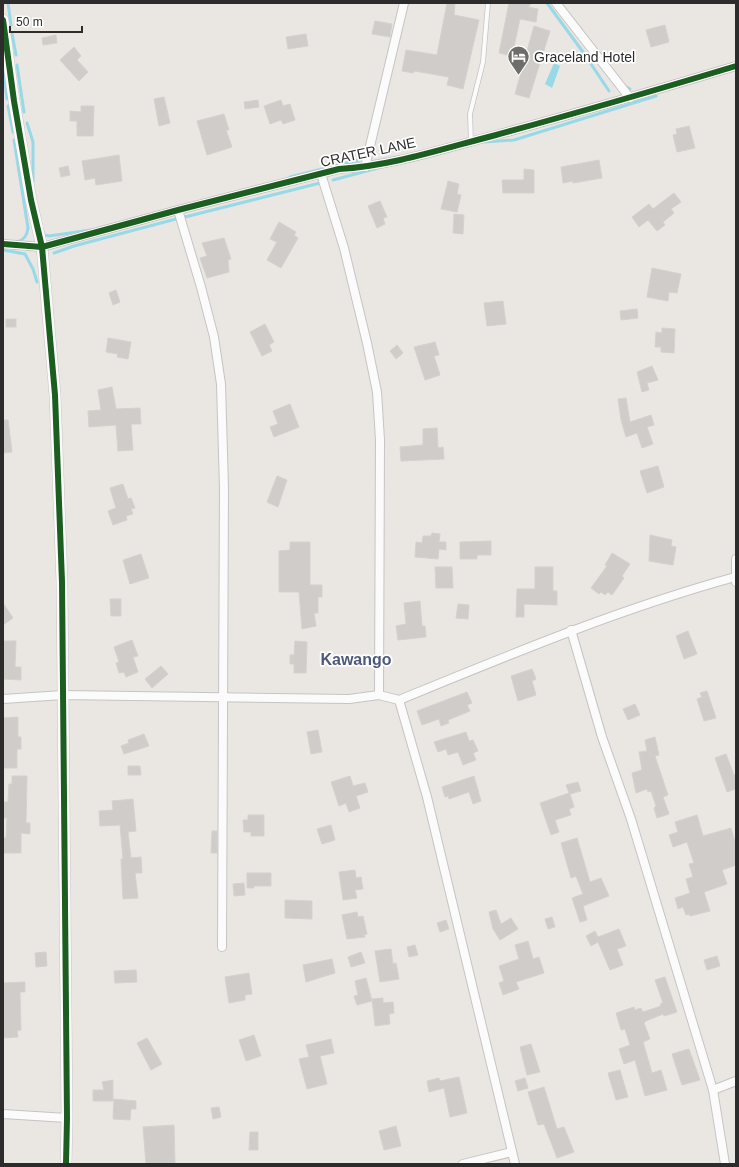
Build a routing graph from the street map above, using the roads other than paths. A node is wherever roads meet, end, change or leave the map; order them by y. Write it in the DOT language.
graph roads {
  1 [pos="404,3"];
  2 [pos="488,3"];
  3 [pos="556,3"];
  4 [pos="3,20"];
  5 [pos="736,66"];
  6 [pos="630,98"];
  7 [pos="471,142"];
  8 [pos="365,167"];
  9 [pos="320,174"];
  10 [pos="178,210"];
  11 [pos="3,244"];
  12 [pos="42,247"];
  13 [pos="736,560"];
  14 [pos="735,580"];
  15 [pos="571,630"];
  16 [pos="63,695"];
  17 [pos="379,695"];
  18 [pos="223,697"];
  19 [pos="3,699"];
  20 [pos="399,700"];
  21 [pos="222,947"];
  22 [pos="736,1082"];
  23 [pos="713,1090"];
  24 [pos="3,1114"];
  25 [pos="67,1118"];
  26 [pos="512,1152"];
  27 [pos="66,1164"];
  28 [pos="463,1164"];
  29 [pos="515,1164"];
  30 [pos="725,1164"];
  1 -- 8 [label="street"];
  2 -- 7 [label="lane"];
  3 -- 6 [label="street"];
  4 -- 12 [label="street"];
  5 -- 6 [label="street, CRATER LANE"];
  6 -- 7 [label="street, CRATER LANE"];
  7 -- 8 [label="street, CRATER LANE"];
  8 -- 9 [label="street, CRATER LANE"];
  9 -- 10 [label="street, CRATER LANE"];
  9 -- 17 [label="street"];
  10 -- 12 [label="street, CRATER LANE"];
  10 -- 18 [label="street"];
  11 -- 12 [label="street, CRATER LANE"];
  12 -- 16 [label="street"];
  13 -- 14 [label="street"];
  14 -- 15 [label="street"];
  15 -- 20 [label="street"];
  15 -- 23 [label="street"];
  16 -- 18 [label="street"];
  16 -- 19 [label="street"];
  16 -- 25 [label="street"];
  17 -- 18 [label="street"];
  17 -- 20 [label="street"];
  18 -- 21 [label="street"];
  20 -- 26 [label="street"];
  22 -- 23 [label="street"];
  23 -- 30 [label="street"];
  24 -- 25 [label="street"];
  25 -- 27 [label="street"];
  26 -- 28 [label="street"];
  26 -- 29 [label="street"];
}
